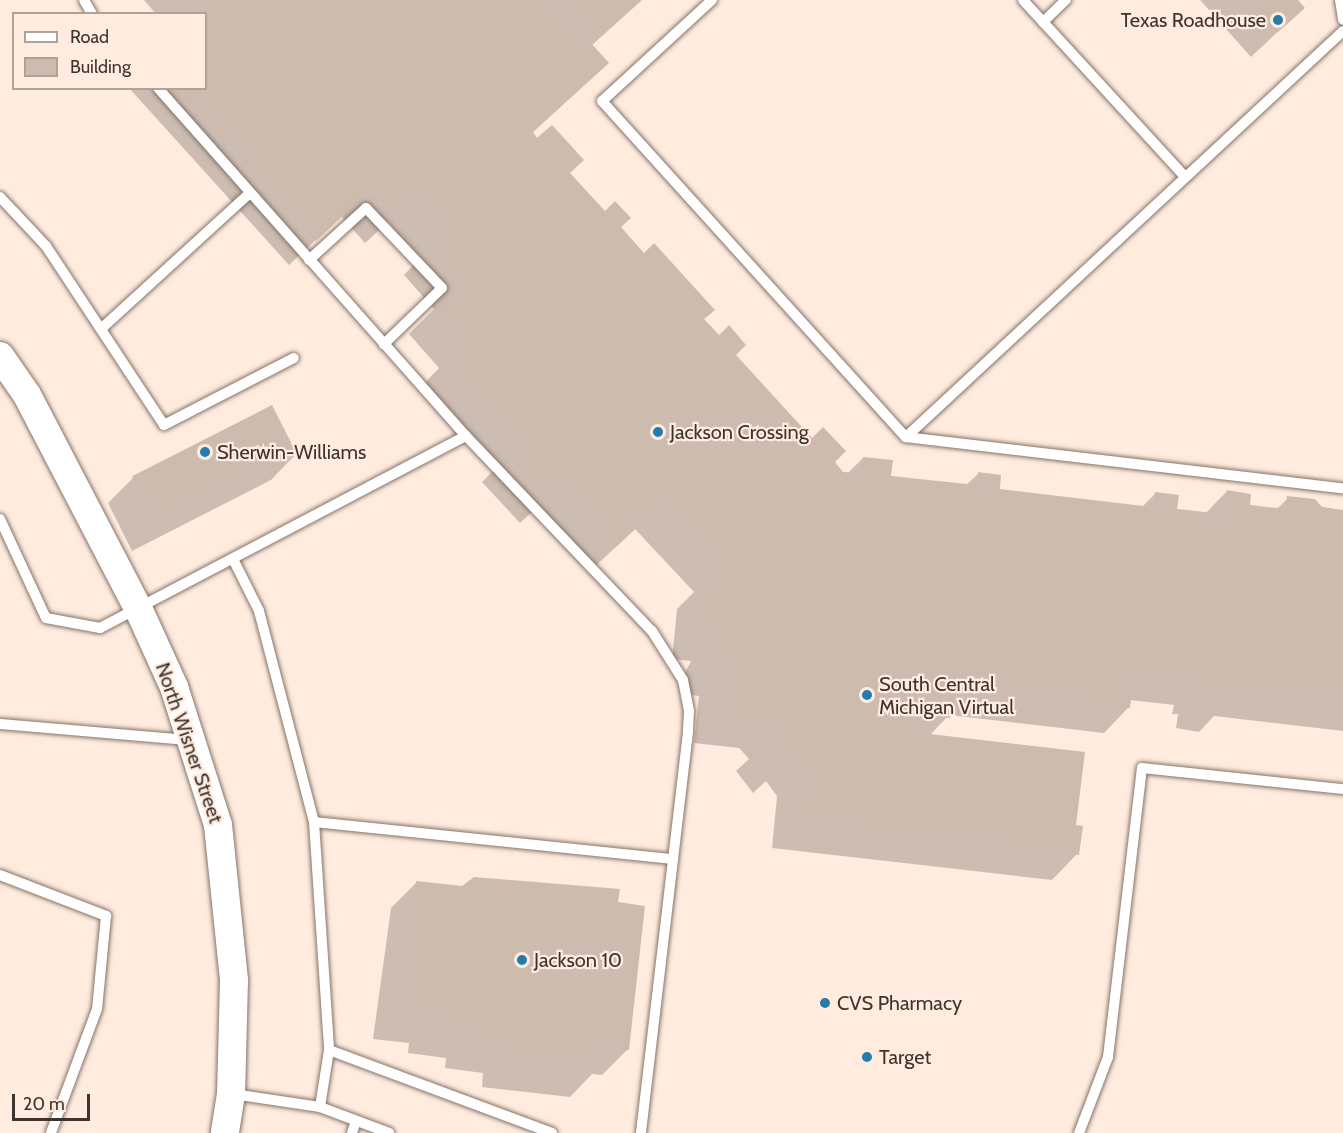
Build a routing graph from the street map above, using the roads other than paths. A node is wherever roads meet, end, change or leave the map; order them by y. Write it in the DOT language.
graph roads {
  1 [pos="712,0"];
  2 [pos="1023,0"];
  3 [pos="1066,0"];
  4 [pos="1340,0"];
  5 [pos="1343,20"];
  6 [pos="1043,22"];
  7 [pos="1343,31"];
  8 [pos="160,90"];
  9 [pos="1185,177"];
  10 [pos="250,193"];
  11 [pos="0,197"];
  12 [pos="309,260"];
  13 [pos="102,328"];
  14 [pos="384,344"];
  15 [pos="0,356"];
  16 [pos="294,358"];
  17 [pos="466,436"];
  18 [pos="906,437"];
  19 [pos="1343,488"];
  20 [pos="0,519"];
  21 [pos="233,559"];
  22 [pos="138,608"];
  23 [pos="0,724"];
  24 [pos="191,741"];
  25 [pos="1343,789"];
  26 [pos="314,822"];
  27 [pos="673,859"];
  28 [pos="0,875"];
  29 [pos="329,1050"];
  30 [pos="231,1094"];
  31 [pos="320,1107"];
  32 [pos="357,1121"];
  33 [pos="51,1133"];
  34 [pos="225,1133"];
  35 [pos="352,1133"];
  36 [pos="389,1133"];
  37 [pos="552,1133"];
  38 [pos="641,1133"];
  39 [pos="1079,1133"];
  1 -- 18 [label="lane"];
  2 -- 6 [label="lane"];
  3 -- 6 [label="lane"];
  4 -- 5 [label="lane"];
  6 -- 9 [label="lane"];
  7 -- 9 [label="lane"];
  8 -- 10 [label="lane"];
  9 -- 18 [label="lane"];
  10 -- 12 [label="lane"];
  10 -- 13 [label="lane"];
  11 -- 13 [label="lane"];
  12 -- 14 [label="lane"];
  12 -- 14 [label="lane"];
  13 -- 16 [label="lane"];
  14 -- 17 [label="lane"];
  15 -- 22 [label="street, North Wisner Street"];
  17 -- 21 [label="lane"];
  17 -- 27 [label="lane"];
  18 -- 19 [label="lane"];
  20 -- 22 [label="lane"];
  21 -- 22 [label="lane"];
  21 -- 26 [label="lane"];
  22 -- 24 [label="street, North Wisner Street"];
  23 -- 24 [label="lane"];
  24 -- 30 [label="street, North Wisner Street"];
  25 -- 39 [label="lane"];
  26 -- 27 [label="lane"];
  26 -- 29 [label="lane"];
  27 -- 38 [label="lane"];
  28 -- 33 [label="lane"];
  29 -- 31 [label="lane"];
  29 -- 37 [label="lane"];
  30 -- 31 [label="lane"];
  30 -- 34 [label="street, North Wisner Street"];
  31 -- 32 [label="lane"];
  32 -- 35 [label="lane"];
  32 -- 36 [label="lane"];
}
